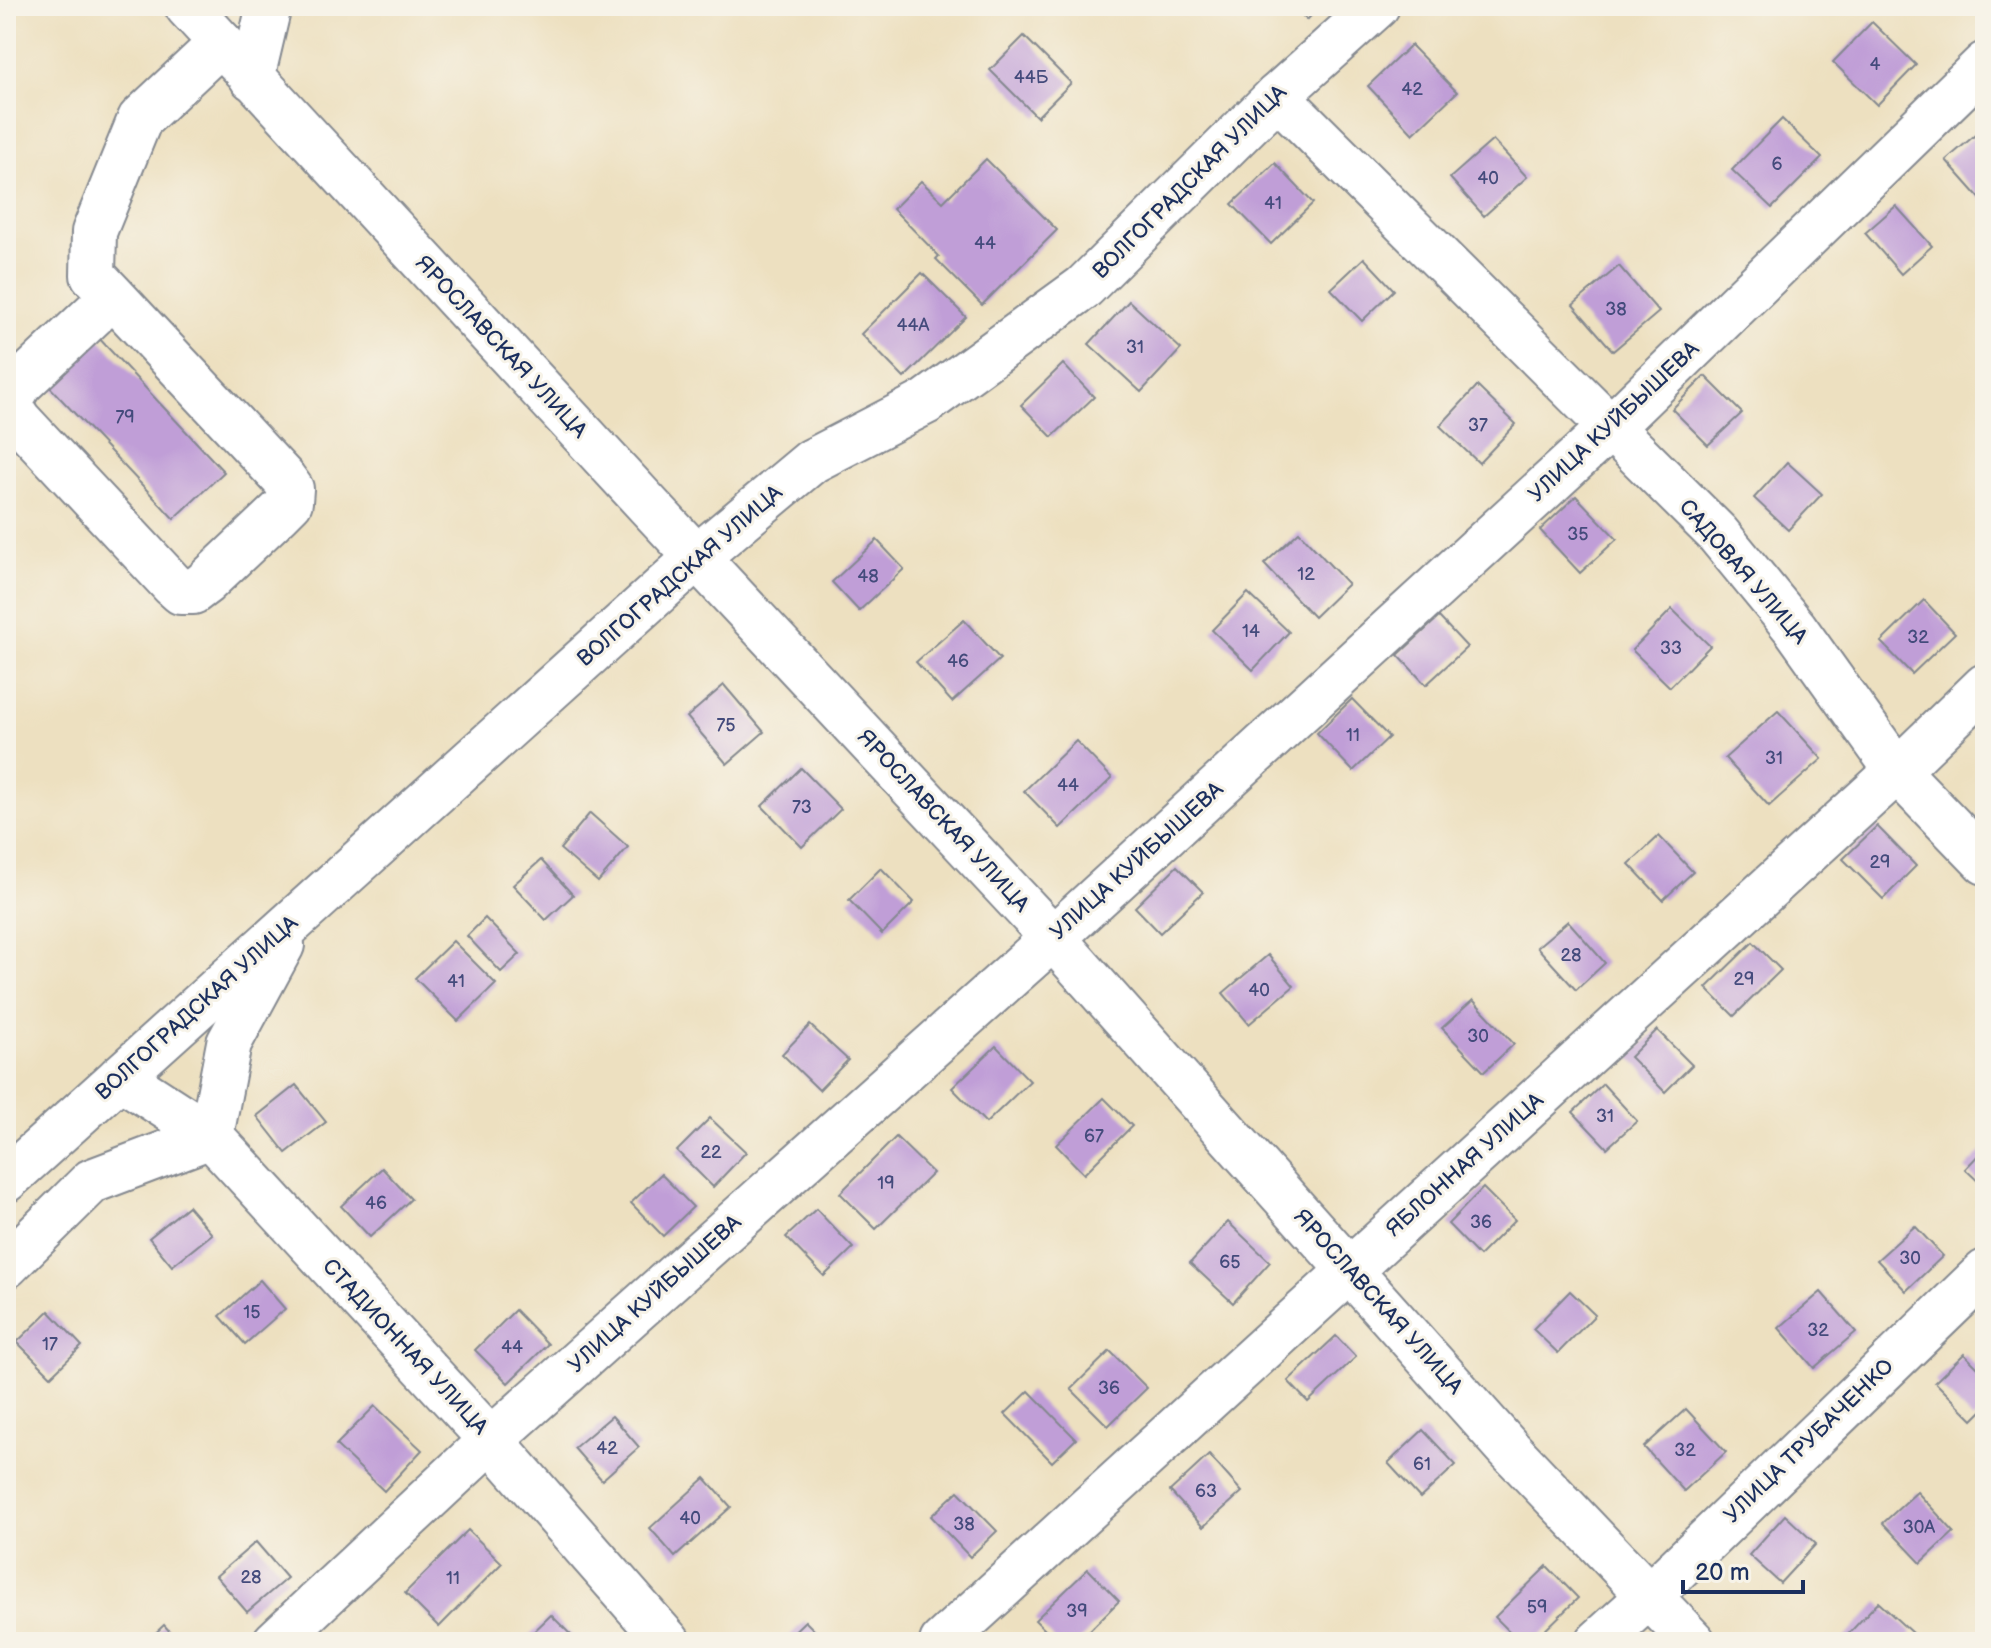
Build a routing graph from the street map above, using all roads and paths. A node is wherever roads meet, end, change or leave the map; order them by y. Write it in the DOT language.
graph roads {
  1 [pos="187,6"];
  2 [pos="269,6"];
  3 [pos="1377,6"];
  4 [pos="221,43"];
  5 [pos="1985,64"];
  6 [pos="252,78"];
  7 [pos="1277,96"];
  8 [pos="113,296"];
  9 [pos="1610,428"];
  10 [pos="697,557"];
  11 [pos="1985,686"];
  12 [pos="1897,771"];
  13 [pos="1985,862"];
  14 [pos="297,917"];
  15 [pos="1053,938"];
  16 [pos="120,1077"];
  17 [pos="211,1136"];
  18 [pos="6,1180"];
  19 [pos="6,1266"];
  20 [pos="1350,1271"];
  21 [pos="1985,1272"];
  22 [pos="491,1440"];
  23 [pos="1649,1596"];
  24 [pos="275,1642"];
  25 [pos="668,1642"];
  26 [pos="942,1642"];
  27 [pos="1598,1642"];
  28 [pos="1693,1642"];
  1 -- 4 [label="street, ЯРОСЛАВСКАЯ УЛИЦА"];
  2 -- 6 [label="street"];
  3 -- 7 [label="street, ВОЛГОГРАДСКАЯ УЛИЦА"];
  4 -- 6 [label="street, ЯРОСЛАВСКАЯ УЛИЦА"];
  4 -- 8 [label="street"];
  5 -- 9 [label="street, УЛИЦА КУЙБЫШЕВА"];
  6 -- 10 [label="street, ЯРОСЛАВСКАЯ УЛИЦА"];
  7 -- 9 [label="street, САДОВАЯ УЛИЦА"];
  7 -- 10 [label="street, ВОЛГОГРАДСКАЯ УЛИЦА"];
  8 -- 8 [label="street"];
  9 -- 12 [label="street, САДОВАЯ УЛИЦА"];
  9 -- 15 [label="street, УЛИЦА КУЙБЫШЕВА"];
  10 -- 14 [label="street, ВОЛГОГРАДСКАЯ УЛИЦА"];
  10 -- 15 [label="street, ЯРОСЛАВСКАЯ УЛИЦА"];
  11 -- 12 [label="street, ЯБЛОННАЯ УЛИЦА"];
  12 -- 13 [label="street, САДОВАЯ УЛИЦА"];
  12 -- 20 [label="street, ЯБЛОННАЯ УЛИЦА"];
  14 -- 16 [label="street, ВОЛГОГРАДСКАЯ УЛИЦА"];
  14 -- 17 [label="street"];
  15 -- 20 [label="street, ЯРОСЛАВСКАЯ УЛИЦА"];
  15 -- 22 [label="street, УЛИЦА КУЙБЫШЕВА"];
  16 -- 17 [label="street, СТАДИОННАЯ УЛИЦА"];
  16 -- 18 [label="street, ВОЛГОГРАДСКАЯ УЛИЦА"];
  17 -- 19 [label="street"];
  17 -- 22 [label="street, СТАДИОННАЯ УЛИЦА"];
  20 -- 23 [label="street, ЯРОСЛАВСКАЯ УЛИЦА"];
  20 -- 26 [label="street, ЯБЛОННАЯ УЛИЦА"];
  21 -- 23 [label="street, УЛИЦА ТРУБАЧЕНКО"];
  22 -- 24 [label="street, УЛИЦА КУЙБЫШЕВА"];
  22 -- 25 [label="street, СТАДИОННАЯ УЛИЦА"];
  23 -- 27 [label="street, УЛИЦА ТРУБАЧЕНКО"];
  23 -- 28 [label="street, ЯРОСЛАВСКАЯ УЛИЦА"];
}
